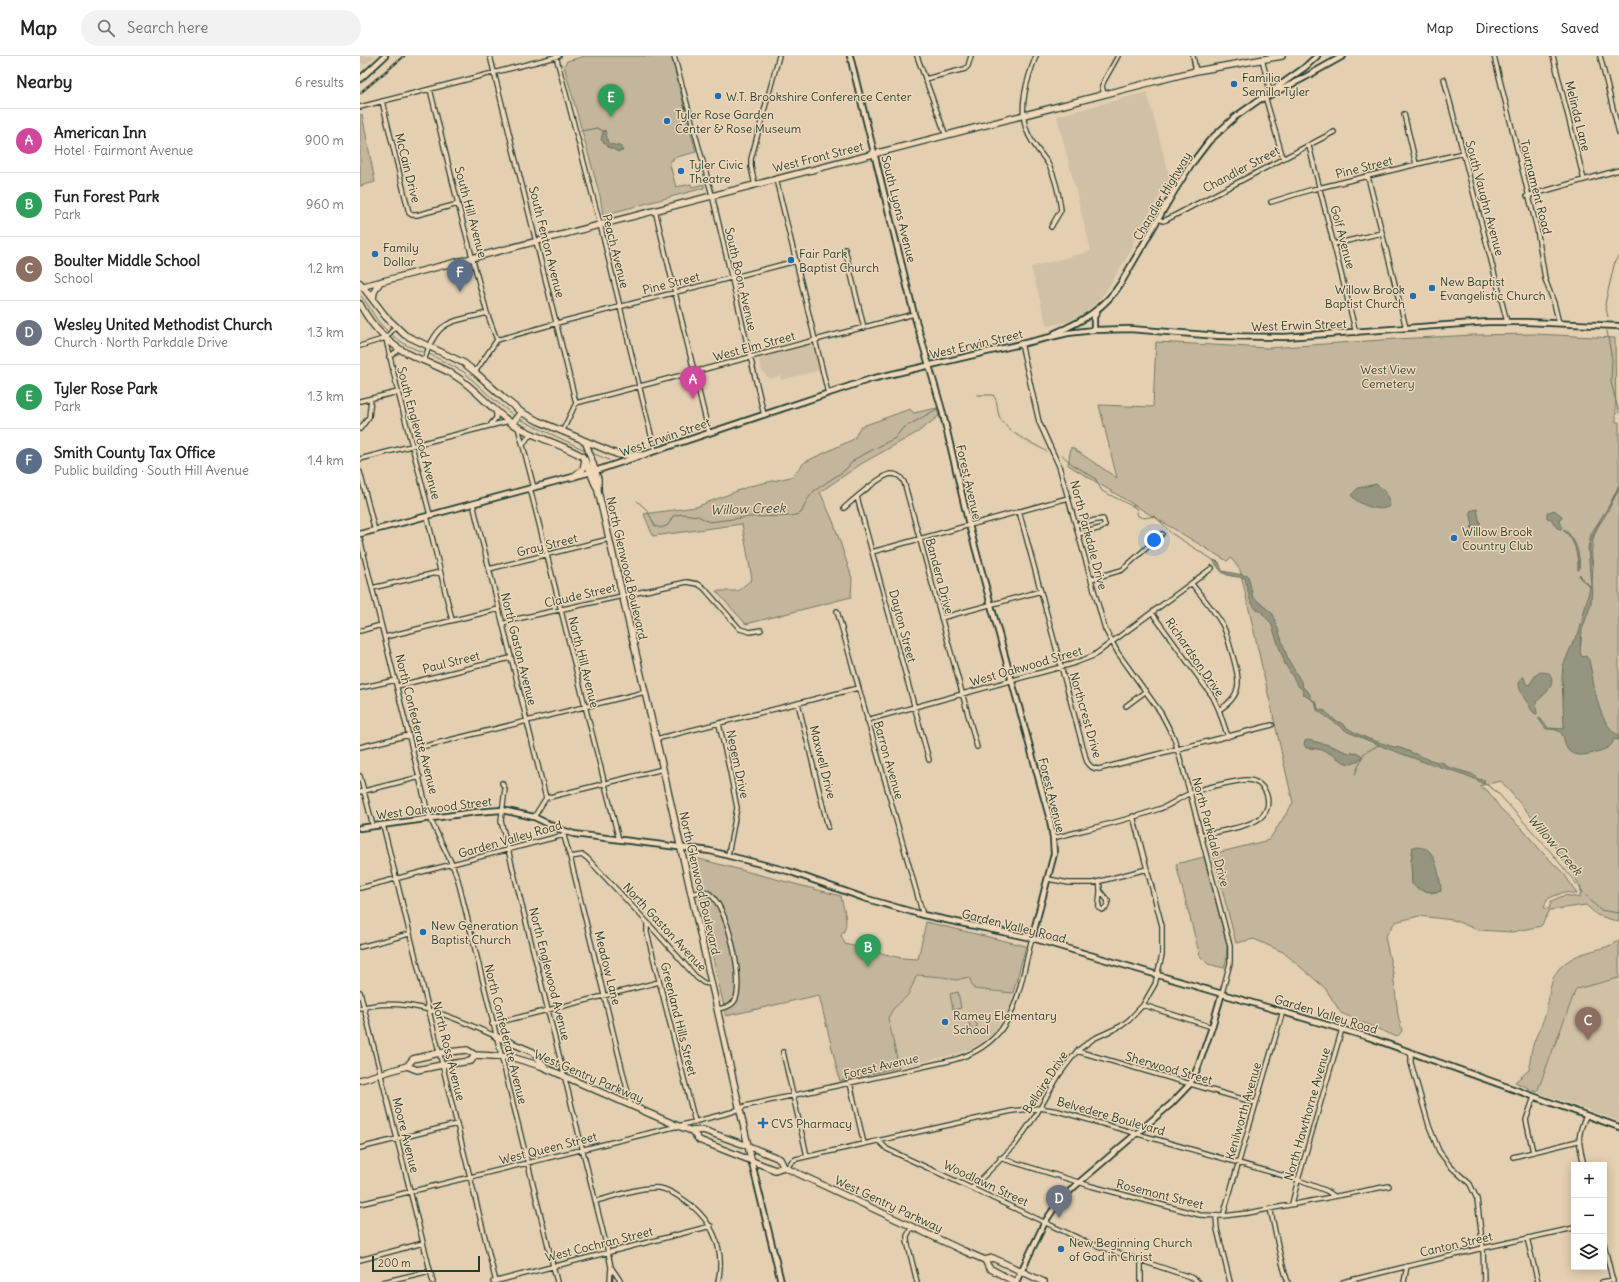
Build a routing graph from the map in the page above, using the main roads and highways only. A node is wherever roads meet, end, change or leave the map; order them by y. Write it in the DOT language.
graph roads {
  1 [pos="1282,56"];
  2 [pos="1258,58"];
  3 [pos="380,282"];
  4 [pos="361,286"];
  5 [pos="374,302"];
  6 [pos="360,304"];
  7 [pos="521,412"];
  8 [pos="513,424"];
  9 [pos="581,439"];
  10 [pos="645,455"];
  11 [pos="585,460"];
  12 [pos="593,472"];
  13 [pos="573,477"];
  14 [pos="495,1036"];
  15 [pos="475,1055"];
  16 [pos="407,1066"];
  17 [pos="546,1068"];
  18 [pos="360,1080"];
  19 [pos="692,1131"];
  20 [pos="748,1146"];
  21 [pos="751,1159"];
  22 [pos="786,1168"];
  23 [pos="985,1260"];
  24 [pos="1016,1282"];
  25 [pos="1044,1282"];
  1 -- 2 [label="main road, West Front Street"];
  2 -- 3 [label="main road, West Front Street"];
  3 -- 4 [label="main road, West Front Street"];
  3 -- 5 [label="main road"];
  4 -- 5 [label="main road"];
  5 -- 7 [label="main road"];
  6 -- 8 [label="main road"];
  7 -- 8 [label="main road"];
  7 -- 9 [label="main road"];
  8 -- 11 [label="main road"];
  9 -- 10 [label="main road"];
  9 -- 12 [label="main road"];
  11 -- 12 [label="main road"];
  11 -- 13 [label="main road"];
  12 -- 20 [label="main road, North Glenwood Boulevard"];
  14 -- 17 [label="main road"];
  15 -- 16 [label="main road, West Gentry Parkway"];
  15 -- 16 [label="main road, West Gentry Parkway"];
  15 -- 17 [label="main road, West Gentry Parkway"];
  16 -- 18 [label="main road, West Gentry Parkway"];
  17 -- 19 [label="main road, West Gentry Parkway"];
  19 -- 20 [label="main road, West Gentry Parkway"];
  19 -- 21 [label="main road, West Gentry Parkway"];
  20 -- 21 [label="main road, North Glenwood Boulevard"];
  20 -- 22 [label="main road, West Gentry Parkway"];
  21 -- 22 [label="main road, West Gentry Parkway"];
  22 -- 23 [label="main road, West Gentry Parkway"];
  23 -- 24 [label="main road, West Gentry Parkway"];
  23 -- 25 [label="main road, West Gentry Parkway"];
}
